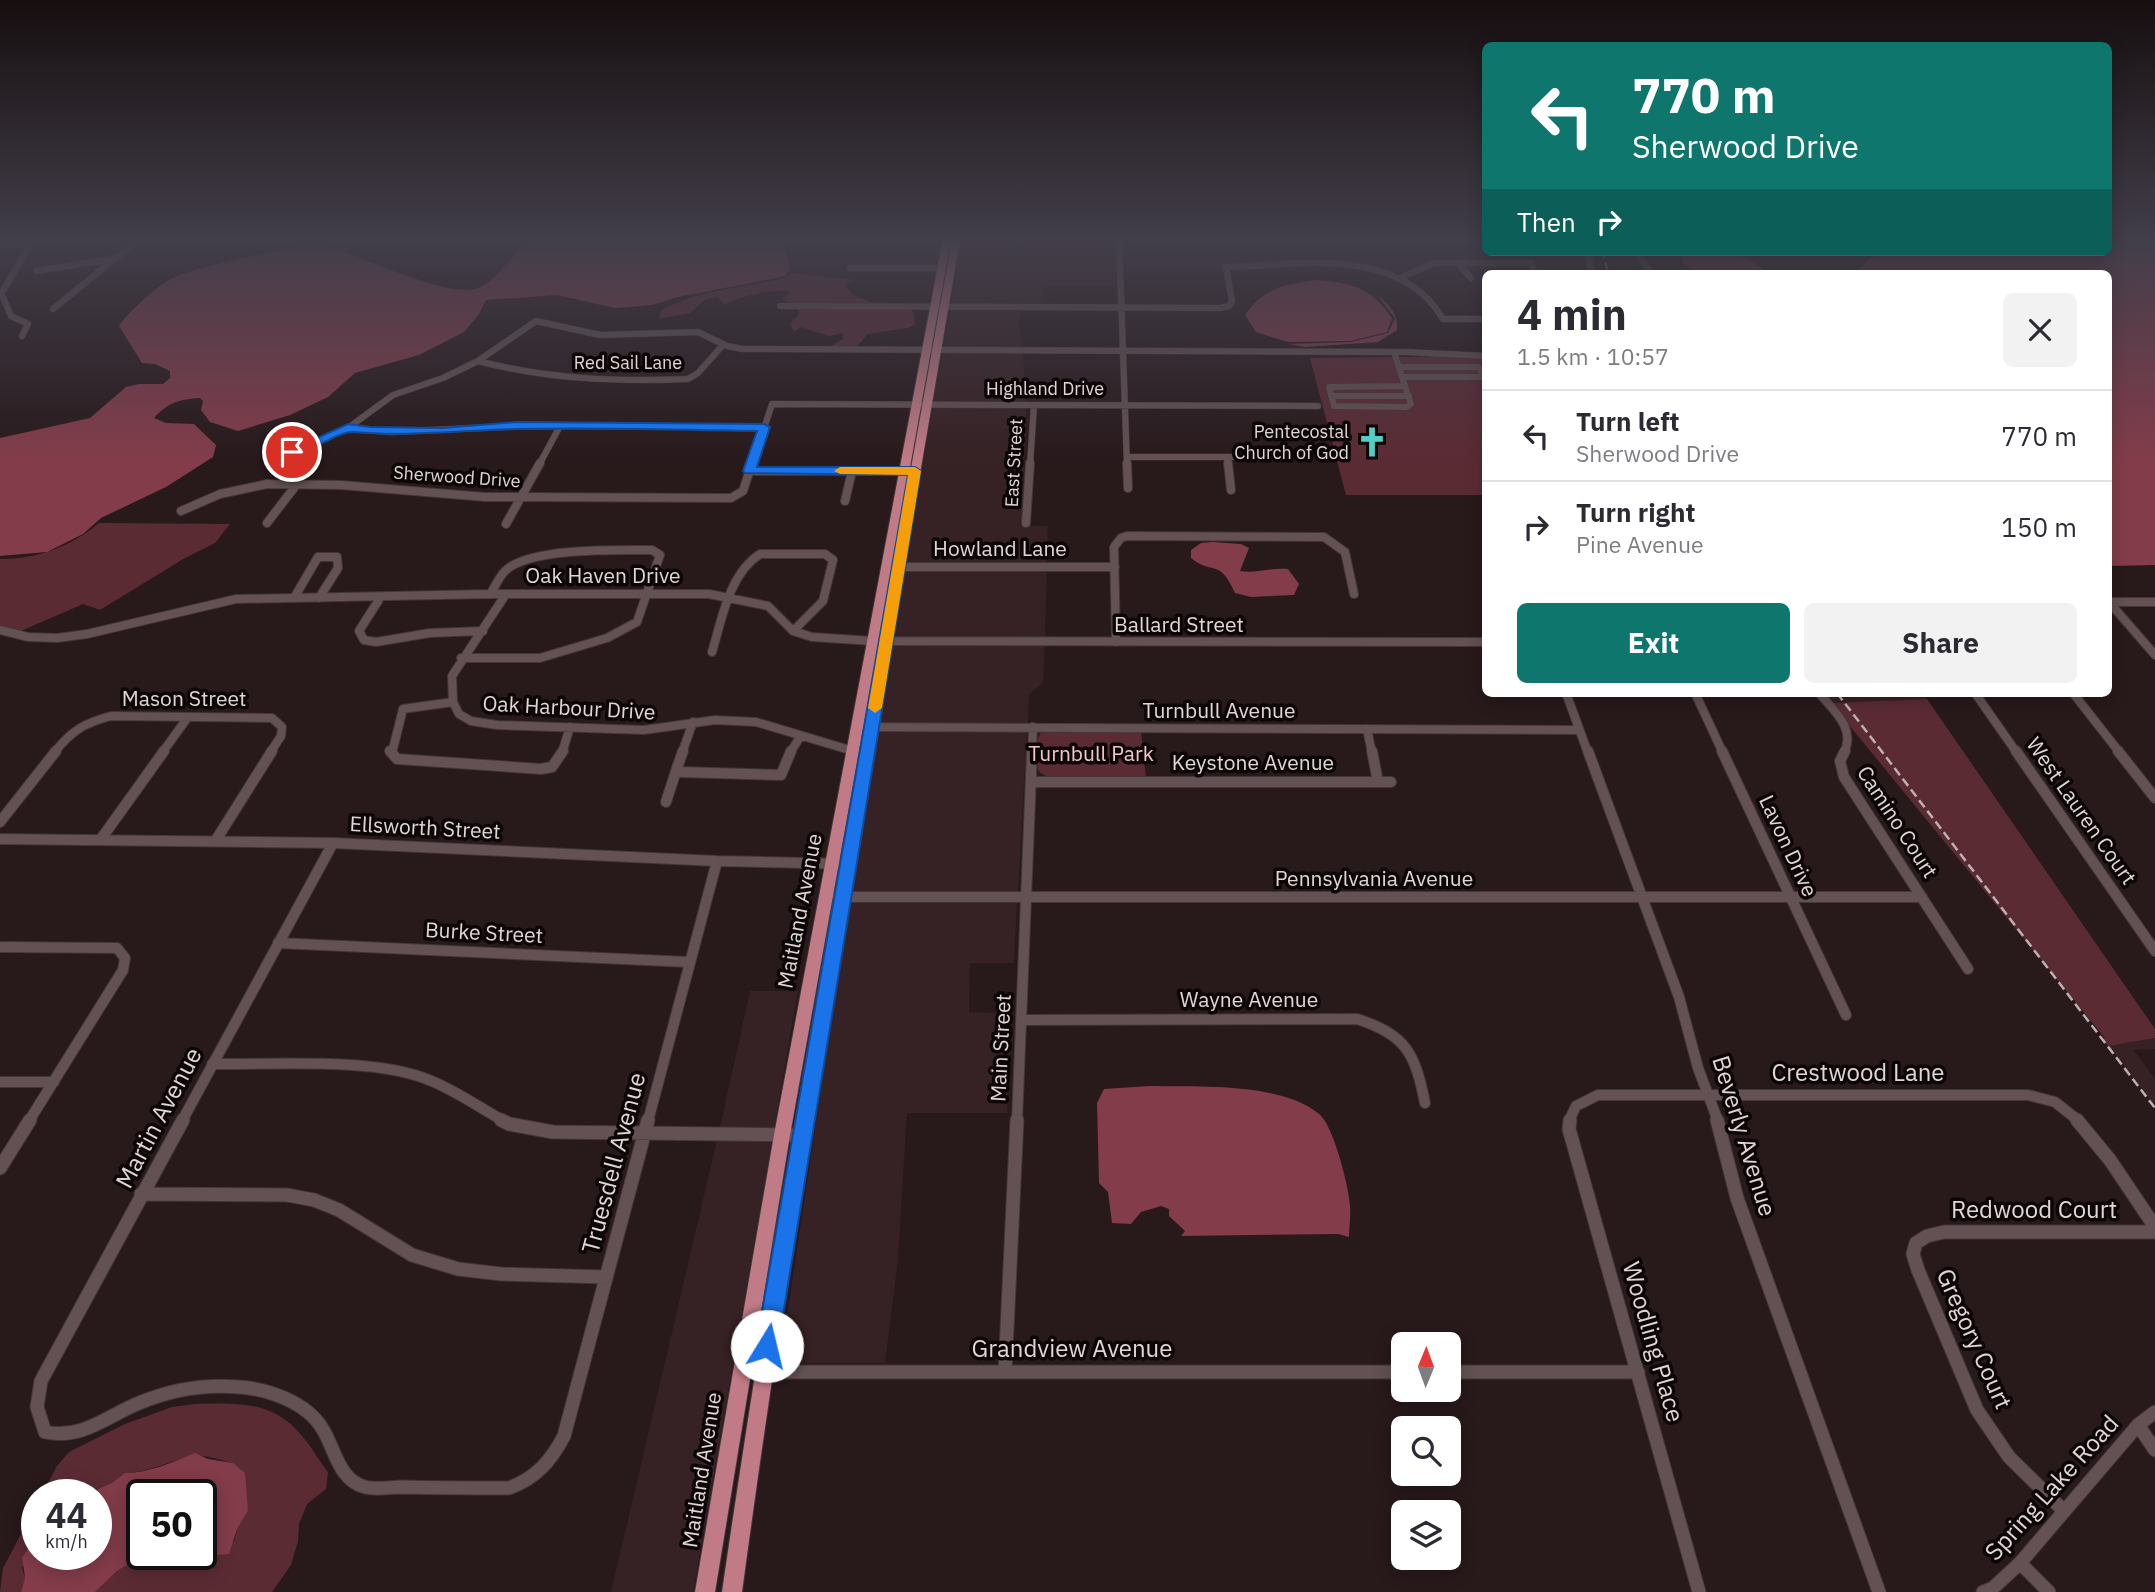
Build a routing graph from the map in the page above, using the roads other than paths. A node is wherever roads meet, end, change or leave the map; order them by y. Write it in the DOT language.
graph roads {
  1 [pos="10,313"];
  2 [pos="933,313"];
  3 [pos="943,313"];
  4 [pos="1123,313"];
  5 [pos="1440,313"];
  6 [pos="1482,319"];
  7 [pos="22,336"];
  8 [pos="722,346"];
  9 [pos="926,350"];
  10 [pos="936,350"];
  11 [pos="1124,351"];
  12 [pos="1394,352"];
  13 [pos="1482,356"];
  14 [pos="478,361"];
  15 [pos="1399,367"];
  16 [pos="1482,374"];
  17 [pos="1402,377"];
  18 [pos="1482,377"];
  19 [pos="1406,386"];
  20 [pos="1331,396"];
  21 [pos="1410,400"];
  22 [pos="916,404"];
  23 [pos="927,404"];
  24 [pos="1034,405"];
  25 [pos="1126,406"];
  26 [pos="1318,406"];
  27 [pos="560,426"];
  28 [pos="764,427"];
  29 [pos="348,428"];
  30 [pos="292,452"];
  31 [pos="1128,457"];
  32 [pos="1227,457"];
  33 [pos="1287,457"];
  34 [pos="750,471"];
  35 [pos="852,471"];
  36 [pos="909,471"];
  37 [pos="297,484"];
  38 [pos="1128,488"];
  39 [pos="1231,490"];
  40 [pos="521,497"];
  41 [pos="845,501"];
  42 [pos="181,511"];
  43 [pos="267,523"];
  44 [pos="1026,523"];
  45 [pos="506,524"];
  46 [pos="892,531"];
  47 [pos="905,531"];
  48 [pos="886,567"];
  49 [pos="900,567"];
  50 [pos="1115,567"];
  51 [pos="490,594"];
  52 [pos="506,594"];
  53 [pos="646,594"];
  54 [pos="1354,594"];
  55 [pos="731,596"];
  56 [pos="294,598"];
  57 [pos="319,598"];
  58 [pos="380,598"];
  59 [pos="2112,602"];
  60 [pos="2155,602"];
  61 [pos="2112,605"];
  62 [pos="0,630"];
  63 [pos="482,631"];
  64 [pos="793,631"];
  65 [pos="873,641"];
  66 [pos="887,641"];
  67 [pos="1116,642"];
  68 [pos="1482,642"];
  69 [pos="712,652"];
  70 [pos="2155,655"];
  71 [pos="461,658"];
  72 [pos="1567,697"];
  73 [pos="1697,697"];
  74 [pos="1822,697"];
  75 [pos="1978,697"];
  76 [pos="2076,697"];
  77 [pos="453,702"];
  78 [pos="188,717"];
  79 [pos="693,722"];
  80 [pos="570,727"];
  81 [pos="865,727"];
  82 [pos="1033,727"];
  83 [pos="1367,729"];
  84 [pos="1579,730"];
  85 [pos="800,737"];
  86 [pos="853,751"];
  87 [pos="677,768"];
  88 [pos="1032,782"];
  89 [pos="1378,782"];
  90 [pos="1391,782"];
  91 [pos="2155,798"];
  92 [pos="666,802"];
  93 [pos="0,821"];
  94 [pos="0,839"];
  95 [pos="101,839"];
  96 [pos="216,840"];
  97 [pos="333,843"];
  98 [pos="717,861"];
  99 [pos="832,864"];
  100 [pos="848,864"];
  101 [pos="825,897"];
  102 [pos="842,897"];
  103 [pos="1028,897"];
  104 [pos="1922,897"];
  105 [pos="1641,898"];
  106 [pos="1791,898"];
  107 [pos="278,943"];
  108 [pos="0,947"];
  109 [pos="2155,951"];
  110 [pos="688,962"];
  111 [pos="1968,970"];
  112 [pos="1846,1015"];
  113 [pos="1021,1020"];
  114 [pos="212,1064"];
  115 [pos="0,1082"];
  116 [pos="54,1082"];
  117 [pos="1707,1094"];
  118 [pos="1425,1103"];
  119 [pos="1574,1106"];
  120 [pos="644,1132"];
  121 [pos="782,1135"];
  122 [pos="801,1135"];
  123 [pos="0,1168"];
  124 [pos="141,1194"];
  125 [pos="2155,1227"];
  126 [pos="2155,1232"];
  127 [pos="1916,1243"];
  128 [pos="606,1277"];
  129 [pos="1005,1371"];
  130 [pos="740,1372"];
  131 [pos="763,1372"];
  132 [pos="1391,1372"];
  133 [pos="1461,1372"];
  134 [pos="1638,1372"];
  135 [pos="2155,1412"];
  136 [pos="2138,1425"];
  137 [pos="2155,1450"];
  138 [pos="541,1470"];
  139 [pos="2063,1510"];
  140 [pos="2020,1563"];
  141 [pos="705,1592"];
  142 [pos="732,1592"];
  143 [pos="1699,1592"];
  144 [pos="1879,1592"];
  145 [pos="1983,1592"];
  146 [pos="2049,1592"];
  1 -- 7 [label="street"];
  2 -- 9 [label="main road, Maitland Avenue"];
  3 -- 10 [label="main road, Maitland Avenue"];
  4 -- 11 [label="street"];
  5 -- 6 [label="street"];
  8 -- 9 [label="street"];
  8 -- 14 [label="street, Red Sail Lane"];
  8 -- 14 [label="street"];
  9 -- 10 [label="street"];
  9 -- 22 [label="main road, Maitland Avenue"];
  10 -- 11 [label="street"];
  10 -- 23 [label="main road, Maitland Avenue"];
  11 -- 12 [label="street"];
  11 -- 25 [label="street"];
  12 -- 13 [label="street"];
  12 -- 15 [label="street"];
  14 -- 29 [label="street"];
  15 -- 16 [label="street"];
  15 -- 17 [label="street"];
  17 -- 18 [label="street"];
  17 -- 19 [label="street"];
  19 -- 20 [label="street"];
  19 -- 21 [label="street"];
  20 -- 21 [label="street"];
  20 -- 21 [label="street"];
  22 -- 23 [label="street, Highland Drive"];
  22 -- 28 [label="street, Highland Drive"];
  22 -- 36 [label="main road, Maitland Avenue"];
  23 -- 24 [label="street, Highland Drive"];
  23 -- 36 [label="main road, Maitland Avenue"];
  24 -- 25 [label="street, Highland Drive"];
  24 -- 44 [label="street, East Street"];
  25 -- 26 [label="street, Highland Drive"];
  25 -- 31 [label="street"];
  27 -- 28 [label="street"];
  27 -- 29 [label="street"];
  27 -- 40 [label="street"];
  28 -- 34 [label="street"];
  29 -- 30 [label="street"];
  31 -- 32 [label="street"];
  31 -- 38 [label="street"];
  32 -- 33 [label="street"];
  32 -- 39 [label="street"];
  34 -- 35 [label="street"];
  34 -- 40 [label="street, Sherwood Drive"];
  35 -- 36 [label="street"];
  35 -- 41 [label="street"];
  36 -- 46 [label="main road, Maitland Avenue"];
  36 -- 47 [label="main road, Maitland Avenue"];
  37 -- 40 [label="street, Sherwood Drive"];
  37 -- 42 [label="street, Sherwood Drive"];
  37 -- 43 [label="street"];
  40 -- 45 [label="street"];
  46 -- 47 [label="street"];
  46 -- 48 [label="main road, Maitland Avenue"];
  47 -- 49 [label="main road, Maitland Avenue"];
  48 -- 49 [label="street, Howland Lane"];
  48 -- 65 [label="main road, Maitland Avenue"];
  49 -- 50 [label="street, Howland Lane"];
  49 -- 66 [label="main road, Maitland Avenue"];
  50 -- 54 [label="street"];
  50 -- 67 [label="street"];
  51 -- 52 [label="street, Oak Haven Drive"];
  51 -- 53 [label="street"];
  51 -- 58 [label="street, Oak Haven Drive"];
  52 -- 53 [label="street, Oak Haven Drive"];
  52 -- 63 [label="street, Oak Harbour Drive"];
  53 -- 55 [label="street, Oak Haven Drive"];
  53 -- 71 [label="street"];
  55 -- 64 [label="street, Oak Haven Drive"];
  55 -- 64 [label="street"];
  55 -- 69 [label="street"];
  56 -- 57 [label="street, Oak Haven Drive"];
  56 -- 57 [label="street"];
  56 -- 62 [label="street, Oak Haven Drive"];
  57 -- 58 [label="street, Oak Haven Drive"];
  58 -- 63 [label="street"];
  59 -- 60 [label="street"];
  61 -- 70 [label="street"];
  63 -- 71 [label="street, Oak Harbour Drive"];
  64 -- 65 [label="street"];
  65 -- 66 [label="street, Ballard Street"];
  65 -- 81 [label="main road, Maitland Avenue"];
  66 -- 67 [label="street, Ballard Street"];
  66 -- 81 [label="main road, Maitland Avenue"];
  67 -- 68 [label="street, Ballard Street"];
  71 -- 77 [label="street, Oak Harbour Drive"];
  72 -- 84 [label="street, Beverly Avenue"];
  73 -- 106 [label="street, Lavon Drive"];
  74 -- 104 [label="street, Camino Court"];
  75 -- 109 [label="street, West Lauren Court"];
  76 -- 91 [label="street"];
  77 -- 80 [label="street, Oak Harbour Drive"];
  77 -- 80 [label="street"];
  78 -- 93 [label="street, Mason Street"];
  78 -- 95 [label="street"];
  78 -- 96 [label="street, Mason Street"];
  79 -- 80 [label="street, Oak Harbour Drive"];
  79 -- 85 [label="street, Oak Harbour Drive"];
  79 -- 87 [label="street"];
  81 -- 82 [label="street, Turnbull Avenue"];
  81 -- 86 [label="main road, Maitland Avenue"];
  81 -- 100 [label="main road, Maitland Avenue"];
  82 -- 83 [label="street, Turnbull Avenue"];
  82 -- 88 [label="street, Main Street"];
  83 -- 84 [label="street, Turnbull Avenue"];
  83 -- 89 [label="street"];
  84 -- 105 [label="street, Beverly Avenue"];
  85 -- 86 [label="street, Oak Harbour Drive"];
  85 -- 87 [label="street"];
  86 -- 99 [label="main road, Maitland Avenue"];
  87 -- 92 [label="street"];
  88 -- 89 [label="street, Keystone Avenue"];
  88 -- 103 [label="street, Main Street"];
  89 -- 90 [label="street, Keystone Avenue"];
  94 -- 95 [label="street, Ellsworth Street"];
  95 -- 96 [label="street, Ellsworth Street"];
  96 -- 97 [label="street, Ellsworth Street"];
  97 -- 98 [label="street, Ellsworth Street"];
  97 -- 107 [label="street, Martin Avenue"];
  98 -- 99 [label="street, Ellsworth Street"];
  98 -- 110 [label="street, Truesdell Avenue"];
  99 -- 100 [label="street, Ellsworth Street"];
  99 -- 101 [label="main road, Maitland Avenue"];
  100 -- 102 [label="main road, Maitland Avenue"];
  101 -- 102 [label="street, Pennsylvania Avenue"];
  101 -- 121 [label="main road, Maitland Avenue"];
  102 -- 103 [label="street, Pennsylvania Avenue"];
  102 -- 122 [label="main road, Maitland Avenue"];
  103 -- 105 [label="street, Pennsylvania Avenue"];
  103 -- 113 [label="street, Main Street"];
  104 -- 106 [label="street, Pennsylvania Avenue"];
  104 -- 111 [label="street, Camino Court"];
  105 -- 106 [label="street, Pennsylvania Avenue"];
  105 -- 117 [label="street, Beverly Avenue"];
  106 -- 112 [label="street, Lavon Drive"];
  107 -- 110 [label="street, Burke Street"];
  107 -- 114 [label="street, Martin Avenue"];
  108 -- 116 [label="street"];
  110 -- 120 [label="street, Truesdell Avenue"];
  113 -- 118 [label="street, Wayne Avenue"];
  113 -- 129 [label="street, Main Street"];
  114 -- 120 [label="street"];
  114 -- 124 [label="street, Martin Avenue"];
  115 -- 116 [label="street"];
  116 -- 123 [label="street"];
  117 -- 119 [label="street, Crestwood Lane"];
  117 -- 125 [label="street, Crestwood Lane"];
  117 -- 144 [label="street, Beverly Avenue"];
  119 -- 134 [label="street, Woodling Place"];
  120 -- 121 [label="street"];
  120 -- 128 [label="street, Truesdell Avenue"];
  121 -- 122 [label="street"];
  121 -- 130 [label="main road, Maitland Avenue"];
  122 -- 131 [label="main road, Maitland Avenue"];
  124 -- 128 [label="street"];
  124 -- 138 [label="street, Martin Avenue"];
  126 -- 127 [label="street, Redwood Court"];
  127 -- 139 [label="street, Gregory Court"];
  128 -- 138 [label="street, Truesdell Avenue"];
  129 -- 131 [label="street, Grandview Avenue"];
  129 -- 132 [label="street, Grandview Avenue"];
  130 -- 131 [label="street, Grandview Avenue"];
  130 -- 141 [label="main road, Maitland Avenue"];
  131 -- 142 [label="main road, Maitland Avenue"];
  133 -- 134 [label="street"];
  134 -- 143 [label="street, Woodling Place"];
  135 -- 136 [label="street, Spring Lake Road"];
  136 -- 137 [label="street"];
  136 -- 139 [label="street, Spring Lake Road"];
  139 -- 140 [label="street, Spring Lake Road"];
  140 -- 145 [label="street, Spring Lake Road"];
  140 -- 146 [label="street"];
}
